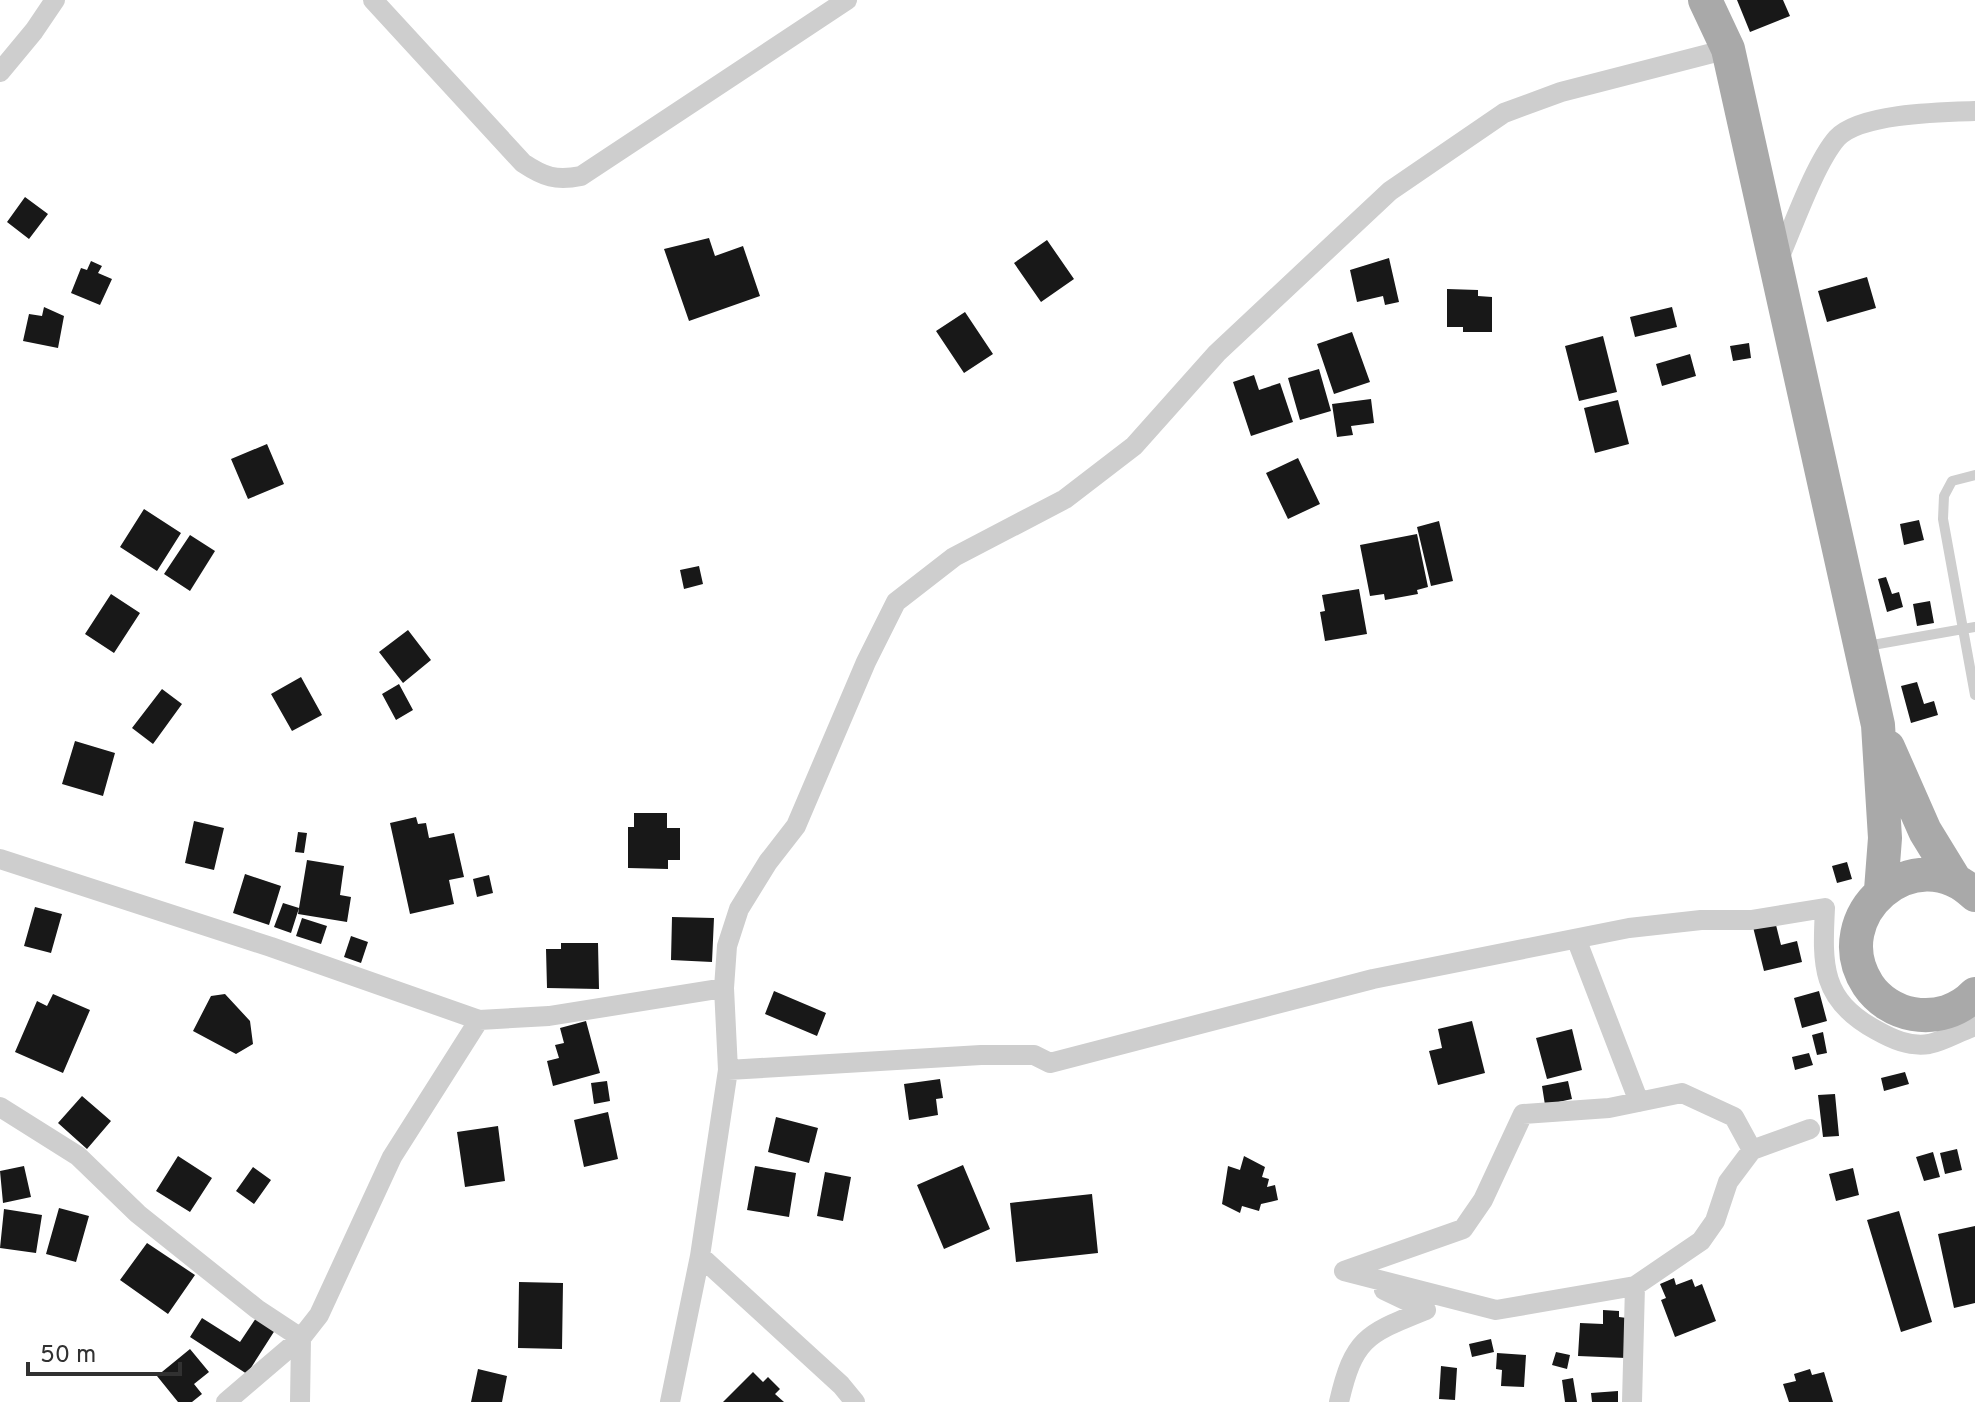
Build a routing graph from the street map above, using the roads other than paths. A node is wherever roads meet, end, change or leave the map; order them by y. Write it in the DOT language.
graph roads {
  1 [pos="55,0"];
  2 [pos="373,0"];
  3 [pos="847,0"];
  4 [pos="1705,0"];
  5 [pos="1728,49"];
  6 [pos="0,72"];
  7 [pos="1975,111"];
  8 [pos="1775,267"];
  9 [pos="1975,475"];
  10 [pos="1969,628"];
  11 [pos="1861,647"];
  12 [pos="1975,695"];
  13 [pos="1878,725"];
  14 [pos="0,859"];
  15 [pos="1965,888"];
  16 [pos="1881,890"];
  17 [pos="1577,941"];
  18 [pos="724,988"];
  19 [pos="1975,994"];
  20 [pos="479,1020"];
  21 [pos="1975,1026"];
  22 [pos="728,1070"];
  23 [pos="1639,1102"];
  24 [pos="0,1107"];
  25 [pos="1810,1129"];
  26 [pos="1752,1150"];
  27 [pos="700,1256"];
  28 [pos="1344,1271"];
  29 [pos="1635,1286"];
  30 [pos="301,1338"];
  31 [pos="226,1402"];
  32 [pos="300,1402"];
  33 [pos="670,1402"];
  34 [pos="855,1402"];
  35 [pos="1339,1402"];
  36 [pos="1632,1402"];
  1 -- 6 [label="street"];
  2 -- 3 [label="street"];
  4 -- 5 [label="main road"];
  5 -- 8 [label="main road"];
  5 -- 18 [label="street"];
  7 -- 8 [label="street"];
  8 -- 11 [label="main road"];
  9 -- 10 [label="lane"];
  10 -- 11 [label="lane"];
  10 -- 12 [label="lane"];
  11 -- 13 [label="main road"];
  13 -- 15 [label="main road"];
  13 -- 16 [label="main road"];
  14 -- 20 [label="street"];
  15 -- 16 [label="main road"];
  16 -- 19 [label="main road"];
  17 -- 21 [label="street"];
  17 -- 22 [label="street"];
  17 -- 23 [label="street"];
  18 -- 20 [label="street"];
  18 -- 22 [label="street"];
  20 -- 30 [label="street"];
  22 -- 27 [label="street"];
  23 -- 26 [label="street"];
  23 -- 28 [label="street"];
  24 -- 30 [label="street"];
  25 -- 26 [label="street"];
  26 -- 29 [label="street"];
  27 -- 33 [label="street"];
  27 -- 34 [label="street"];
  28 -- 29 [label="street"];
  28 -- 35 [label="street"];
  29 -- 36 [label="street"];
  30 -- 31 [label="street"];
  30 -- 32 [label="street"];
}
